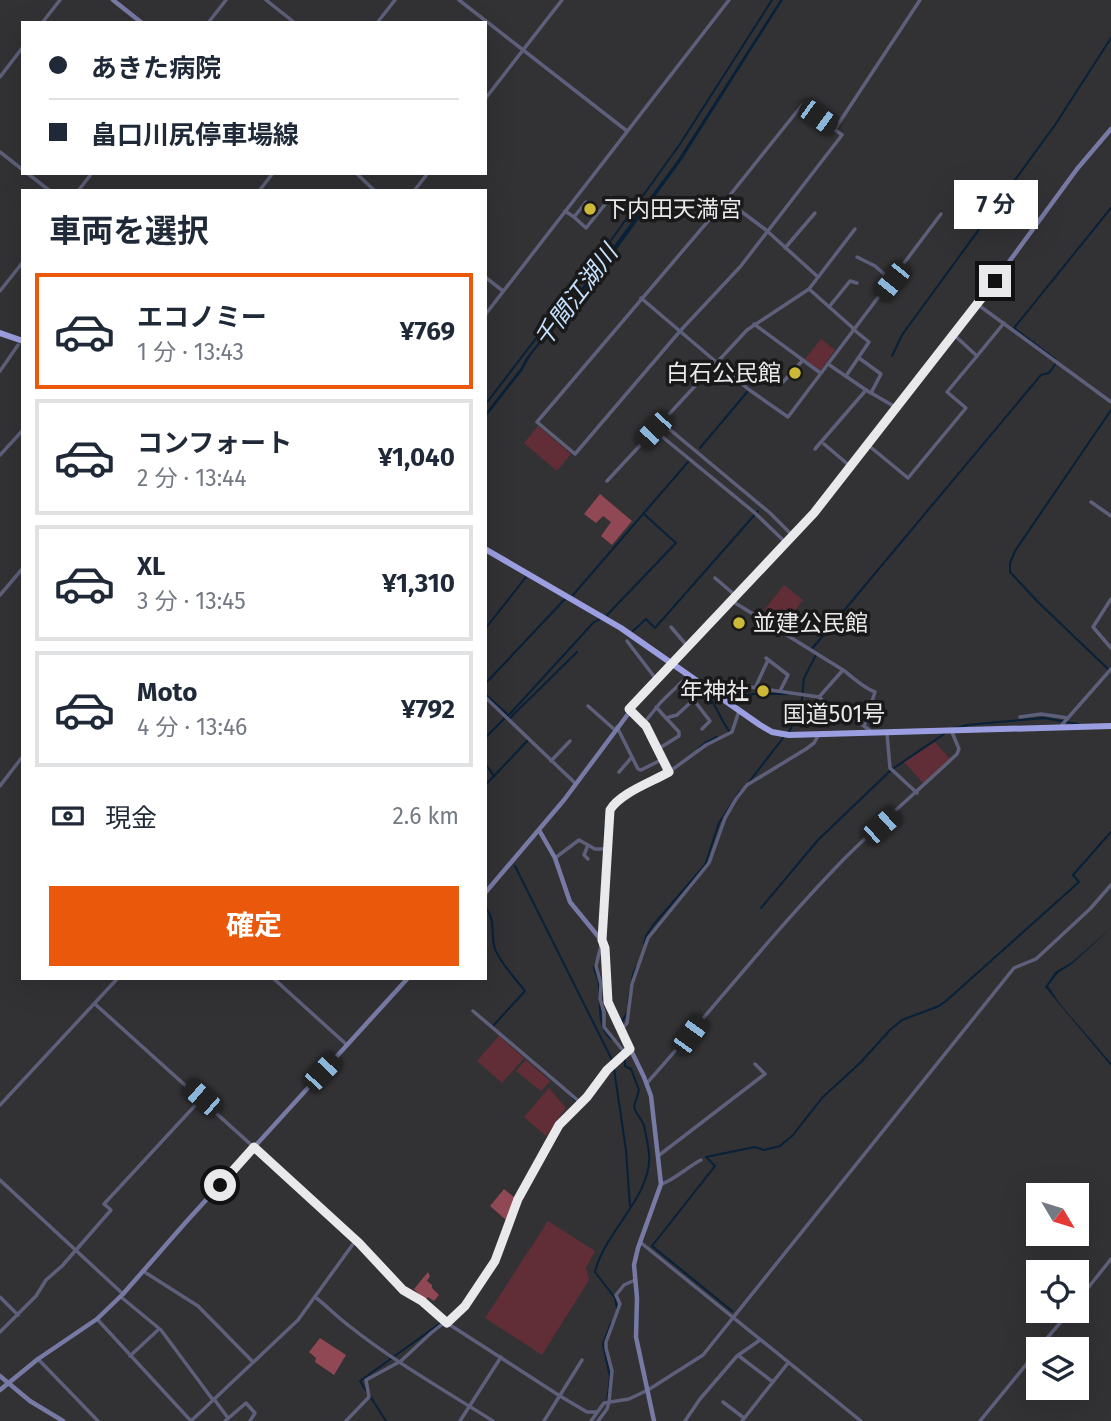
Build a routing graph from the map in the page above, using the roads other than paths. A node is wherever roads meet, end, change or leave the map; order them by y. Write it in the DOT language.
graph roads {
  1 [pos="60,0"];
  2 [pos="113,0"];
  3 [pos="226,0"];
  4 [pos="266,0"];
  5 [pos="395,0"];
  6 [pos="459,0"];
  7 [pos="562,0"];
  8 [pos="729,0"];
  9 [pos="920,0"];
  10 [pos="44,21"];
  11 [pos="139,21"];
  12 [pos="210,21"];
  13 [pos="292,21"];
  14 [pos="379,21"];
  15 [pos="486,21"];
  16 [pos="487,22"];
  17 [pos="21,50"];
  18 [pos="523,50"];
  19 [pos="0,77"];
  20 [pos="487,96"];
  21 [pos="835,129"];
  22 [pos="1111,129"];
  23 [pos="627,131"];
  24 [pos="0,152"];
  25 [pos="21,168"];
  26 [pos="30,175"];
  27 [pos="90,175"];
  28 [pos="271,175"];
  29 [pos="358,175"];
  30 [pos="426,175"];
  31 [pos="47,189"];
  32 [pos="80,189"];
  33 [pos="261,189"];
  34 [pos="373,189"];
  35 [pos="416,189"];
  36 [pos="611,197"];
  37 [pos="726,200"];
  38 [pos="586,202"];
  39 [pos="565,211"];
  40 [pos="815,213"];
  41 [pos="941,214"];
  42 [pos="573,217"];
  43 [pos="855,229"];
  44 [pos="766,230"];
  45 [pos="785,248"];
  46 [pos="857,257"];
  47 [pos="21,265"];
  48 [pos="818,277"];
  49 [pos="487,279"];
  50 [pos="892,281"];
  51 [pos="857,283"];
  52 [pos="809,289"];
  53 [pos="0,291"];
  54 [pos="503,291"];
  55 [pos="641,298"];
  56 [pos="977,304"];
  57 [pos="829,307"];
  58 [pos="487,312"];
  59 [pos="1004,323"];
  60 [pos="754,324"];
  61 [pos="853,329"];
  62 [pos="681,330"];
  63 [pos="0,333"];
  64 [pos="953,334"];
  65 [pos="21,344"];
  66 [pos="977,356"];
  67 [pos="859,358"];
  68 [pos="803,360"];
  69 [pos="718,362"];
  70 [pos="827,363"];
  71 [pos="0,371"];
  72 [pos="731,373"];
  73 [pos="820,373"];
  74 [pos="846,376"];
  75 [pos="868,392"];
  76 [pos="1111,402"];
  77 [pos="897,408"];
  78 [pos="661,423"];
  79 [pos="654,430"];
  80 [pos="21,432"];
  81 [pos="824,444"];
  82 [pos="868,444"];
  83 [pos="815,449"];
  84 [pos="0,455"];
  85 [pos="850,467"];
  86 [pos="607,481"];
  87 [pos="1091,502"];
  88 [pos="1111,516"];
  89 [pos="793,536"];
  90 [pos="786,543"];
  91 [pos="487,550"];
  92 [pos="21,570"];
  93 [pos="715,578"];
  94 [pos="0,595"];
  95 [pos="734,599"];
  96 [pos="1111,599"];
  97 [pos="671,628"];
  98 [pos="627,640"];
  99 [pos="688,647"];
  100 [pos="1111,648"];
  101 [pos="672,664"];
  102 [pos="1111,669"];
  103 [pos="843,670"];
  104 [pos="689,675"];
  105 [pos="729,676"];
  106 [pos="656,679"];
  107 [pos="734,683"];
  108 [pos="707,687"];
  109 [pos="755,688"];
  110 [pos="780,691"];
  111 [pos="718,695"];
  112 [pos="819,697"];
  113 [pos="487,699"];
  114 [pos="693,699"];
  115 [pos="588,706"];
  116 [pos="656,707"];
  117 [pos="629,709"];
  118 [pos="740,709"];
  119 [pos="1020,717"];
  120 [pos="666,718"];
  121 [pos="1068,718"];
  122 [pos="644,723"];
  123 [pos="864,726"];
  124 [pos="1111,726"];
  125 [pos="1058,728"];
  126 [pos="616,729"];
  127 [pos="702,729"];
  128 [pos="951,731"];
  129 [pos="872,732"];
  130 [pos="887,733"];
  131 [pos="819,734"];
  132 [pos="570,741"];
  133 [pos="658,749"];
  134 [pos="632,757"];
  135 [pos="21,759"];
  136 [pos="663,759"];
  137 [pos="551,761"];
  138 [pos="668,771"];
  139 [pos="619,772"];
  140 [pos="576,784"];
  141 [pos="0,786"];
  142 [pos="916,793"];
  143 [pos="539,830"];
  144 [pos="588,845"];
  145 [pos="607,849"];
  146 [pos="555,858"];
  147 [pos="588,859"];
  148 [pos="1111,885"];
  149 [pos="487,891"];
  150 [pos="602,940"];
  151 [pos="116,980"];
  152 [pos="275,980"];
  153 [pos="406,980"];
  154 [pos="95,1004"];
  155 [pos="473,1011"];
  156 [pos="621,1030"];
  157 [pos="347,1045"];
  158 [pos="630,1049"];
  159 [pos="624,1055"];
  160 [pos="755,1064"];
  161 [pos="647,1083"];
  162 [pos="202,1098"];
  163 [pos="581,1103"];
  164 [pos="0,1105"];
  165 [pos="254,1147"];
  166 [pos="658,1156"];
  167 [pos="701,1160"];
  168 [pos="0,1180"];
  169 [pos="661,1184"];
  170 [pos="356,1240"];
  171 [pos="640,1242"];
  172 [pos="76,1248"];
  173 [pos="1111,1259"];
  174 [pos="143,1271"];
  175 [pos="635,1279"];
  176 [pos="1089,1287"];
  177 [pos="122,1296"];
  178 [pos="0,1297"];
  179 [pos="314,1297"];
  180 [pos="18,1315"];
  181 [pos="732,1317"];
  182 [pos="97,1319"];
  183 [pos="447,1323"];
  184 [pos="1060,1323"];
  185 [pos="159,1329"];
  186 [pos="0,1332"];
  187 [pos="1049,1337"];
  188 [pos="760,1340"];
  189 [pos="738,1355"];
  190 [pos="129,1356"];
  191 [pos="501,1357"];
  192 [pos="38,1359"];
  193 [pos="582,1360"];
  194 [pos="401,1361"];
  195 [pos="253,1362"];
  196 [pos="788,1363"];
  197 [pos="1026,1365"];
  198 [pos="0,1376"];
  199 [pos="773,1382"];
  200 [pos="7,1383"];
  201 [pos="0,1390"];
  202 [pos="648,1390"];
  203 [pos="560,1396"];
  204 [pos="213,1400"];
  205 [pos="609,1402"];
  206 [pos="723,1402"];
  207 [pos="469,1406"];
  208 [pos="600,1412"];
  209 [pos="226,1420"];
  210 [pos="743,1420"];
  211 [pos="63,1421"];
  212 [pos="98,1421"];
  213 [pos="191,1421"];
  214 [pos="250,1421"];
  215 [pos="346,1421"];
  216 [pos="460,1421"];
  217 [pos="493,1421"];
  218 [pos="544,1421"];
  219 [pos="591,1421"];
  220 [pos="598,1421"];
  221 [pos="654,1421"];
  222 [pos="685,1421"];
  223 [pos="861,1421"];
  224 [pos="980,1421"];
  1 -- 10 [label="street"];
  2 -- 11 [label="main road"];
  3 -- 12 [label="street"];
  4 -- 13 [label="street"];
  5 -- 14 [label="street"];
  6 -- 15 [label="street"];
  7 -- 18 [label="street"];
  8 -- 23 [label="street"];
  9 -- 21 [label="street"];
  16 -- 18 [label="street"];
  17 -- 19 [label="street"];
  18 -- 20 [label="street"];
  18 -- 23 [label="street"];
  21 -- 37 [label="street"];
  21 -- 44 [label="street"];
  22 -- 56 [label="main road"];
  23 -- 39 [label="street"];
  24 -- 25 [label="street"];
  26 -- 31 [label="street"];
  27 -- 32 [label="street"];
  28 -- 33 [label="street"];
  29 -- 34 [label="street"];
  30 -- 35 [label="street"];
  36 -- 42 [label="street"];
  37 -- 44 [label="street"];
  37 -- 55 [label="street"];
  38 -- 42 [label="street"];
  39 -- 42 [label="street"];
  39 -- 54 [label="street"];
  40 -- 45 [label="street"];
  41 -- 50 [label="street"];
  43 -- 48 [label="street"];
  44 -- 45 [label="street"];
  44 -- 62 [label="street"];
  45 -- 48 [label="street"];
  46 -- 50 [label="street"];
  47 -- 53 [label="street"];
  48 -- 52 [label="street"];
  49 -- 54 [label="street"];
  50 -- 61 [label="street"];
  51 -- 57 [label="street"];
  52 -- 57 [label="street"];
  52 -- 60 [label="street"];
  54 -- 58 [label="street"];
  55 -- 62 [label="street"];
  55 -- 62 [label="street"];
  56 -- 59 [label="street"];
  56 -- 64 [label="main road"];
  57 -- 61 [label="street"];
  59 -- 66 [label="street"];
  59 -- 76 [label="street"];
  60 -- 68 [label="street"];
  60 -- 69 [label="street"];
  61 -- 67 [label="street"];
  61 -- 70 [label="street"];
  62 -- 69 [label="street"];
  63 -- 65 [label="highway"];
  64 -- 66 [label="street"];
  64 -- 77 [label="main road"];
  65 -- 71 [label="street"];
  66 -- 82 [label="street"];
  67 -- 74 [label="street"];
  67 -- 75 [label="street"];
  68 -- 72 [label="street"];
  68 -- 73 [label="street"];
  69 -- 72 [label="street"];
  69 -- 78 [label="street"];
  70 -- 73 [label="street"];
  70 -- 74 [label="street"];
  72 -- 73 [label="street"];
  74 -- 75 [label="street"];
  75 -- 77 [label="street"];
  75 -- 83 [label="street"];
  77 -- 82 [label="main road"];
  78 -- 79 [label="street"];
  78 -- 89 [label="street"];
  79 -- 86 [label="street"];
  79 -- 90 [label="street"];
  80 -- 84 [label="street"];
  81 -- 85 [label="street"];
  82 -- 85 [label="main road"];
  85 -- 89 [label="main road"];
  87 -- 88 [label="street"];
  89 -- 90 [label="main road"];
  90 -- 95 [label="main road"];
  91 -- 101 [label="highway, 国道501号"];
  92 -- 94 [label="street"];
  93 -- 95 [label="street"];
  95 -- 99 [label="main road"];
  95 -- 103 [label="street"];
  96 -- 100 [label="street"];
  97 -- 99 [label="street"];
  98 -- 106 [label="street"];
  99 -- 101 [label="main road"];
  101 -- 104 [label="highway, 国道501号"];
  101 -- 106 [label="main road"];
  102 -- 121 [label="street"];
  103 -- 112 [label="street"];
  103 -- 123 [label="street"];
  104 -- 108 [label="highway, 国道501号"];
  104 -- 116 [label="street"];
  105 -- 107 [label="street"];
  106 -- 117 [label="main road"];
  107 -- 109 [label="street"];
  107 -- 111 [label="street"];
  108 -- 111 [label="highway, 国道501号"];
  108 -- 114 [label="street"];
  109 -- 110 [label="street"];
  109 -- 110 [label="street"];
  110 -- 112 [label="street"];
  111 -- 118 [label="highway, 国道501号"];
  112 -- 123 [label="street"];
  113 -- 137 [label="street"];
  114 -- 120 [label="street"];
  114 -- 127 [label="street"];
  115 -- 126 [label="street"];
  116 -- 120 [label="street"];
  116 -- 122 [label="street"];
  117 -- 122 [label="street"];
  117 -- 126 [label="main road"];
  118 -- 131 [label="highway, 国道501号"];
  118 -- 138 [label="street"];
  119 -- 121 [label="street"];
  120 -- 133 [label="street"];
  121 -- 125 [label="street"];
  122 -- 133 [label="street"];
  123 -- 129 [label="street"];
  124 -- 125 [label="highway, 国道501号"];
  125 -- 128 [label="highway, 国道501号"];
  126 -- 134 [label="street"];
  126 -- 140 [label="main road"];
  128 -- 130 [label="highway, 国道501号"];
  128 -- 142 [label="street"];
  129 -- 130 [label="highway, 国道501号"];
  129 -- 131 [label="highway, 国道501号"];
  130 -- 142 [label="street"];
  131 -- 156 [label="street"];
  132 -- 137 [label="street"];
  133 -- 136 [label="street"];
  134 -- 136 [label="street"];
  134 -- 139 [label="street"];
  135 -- 141 [label="street"];
  136 -- 138 [label="street"];
  137 -- 140 [label="street"];
  138 -- 145 [label="street"];
  140 -- 143 [label="main road"];
  142 -- 161 [label="street"];
  143 -- 146 [label="main road"];
  143 -- 149 [label="main road"];
  144 -- 145 [label="street"];
  144 -- 146 [label="street"];
  144 -- 147 [label="street"];
  145 -- 150 [label="street"];
  146 -- 150 [label="main road"];
  148 -- 181 [label="street"];
  150 -- 156 [label="main road"];
  150 -- 159 [label="street"];
  151 -- 154 [label="street"];
  152 -- 157 [label="street"];
  153 -- 157 [label="main road"];
  154 -- 162 [label="street"];
  154 -- 164 [label="street"];
  155 -- 163 [label="street"];
  156 -- 158 [label="main road"];
  157 -- 165 [label="main road"];
  158 -- 159 [label="street"];
  158 -- 161 [label="main road"];
  159 -- 163 [label="street"];
  160 -- 166 [label="street"];
  161 -- 166 [label="main road"];
  162 -- 165 [label="street"];
  162 -- 172 [label="street"];
  163 -- 183 [label="street"];
  165 -- 170 [label="street"];
  165 -- 174 [label="main road"];
  166 -- 169 [label="main road"];
  167 -- 169 [label="street"];
  168 -- 172 [label="street"];
  169 -- 171 [label="main road"];
  170 -- 179 [label="street"];
  170 -- 183 [label="street"];
  171 -- 175 [label="main road"];
  171 -- 181 [label="street"];
  172 -- 177 [label="street"];
  172 -- 180 [label="street"];
  173 -- 176 [label="street"];
  174 -- 177 [label="main road"];
  174 -- 195 [label="street"];
  175 -- 202 [label="main road"];
  175 -- 205 [label="street"];
  177 -- 182 [label="main road"];
  177 -- 185 [label="street"];
  178 -- 180 [label="street"];
  179 -- 194 [label="street"];
  179 -- 195 [label="street"];
  180 -- 186 [label="street"];
  181 -- 188 [label="street"];
  181 -- 202 [label="street"];
  182 -- 190 [label="street"];
  182 -- 192 [label="main road"];
  183 -- 191 [label="street"];
  183 -- 194 [label="street"];
  184 -- 187 [label="street"];
  185 -- 190 [label="street"];
  185 -- 204 [label="street"];
  188 -- 189 [label="street"];
  188 -- 196 [label="street"];
  189 -- 199 [label="street"];
  189 -- 222 [label="street"];
  190 -- 213 [label="street"];
  191 -- 203 [label="street"];
  191 -- 207 [label="street"];
  192 -- 200 [label="main road"];
  192 -- 212 [label="street"];
  193 -- 203 [label="street"];
  194 -- 207 [label="street"];
  194 -- 215 [label="street"];
  195 -- 204 [label="street"];
  196 -- 199 [label="street"];
  196 -- 223 [label="street"];
  197 -- 224 [label="street"];
  198 -- 200 [label="main road"];
  199 -- 210 [label="street"];
  200 -- 201 [label="main road"];
  200 -- 211 [label="main road"];
  202 -- 205 [label="street"];
  202 -- 221 [label="main road"];
  203 -- 208 [label="street"];
  203 -- 218 [label="street"];
  204 -- 209 [label="street"];
  204 -- 213 [label="street"];
  205 -- 208 [label="street"];
  205 -- 220 [label="street"];
  206 -- 210 [label="street"];
  207 -- 216 [label="street"];
  207 -- 217 [label="street"];
  208 -- 219 [label="street"];
  209 -- 214 [label="street"];
}
